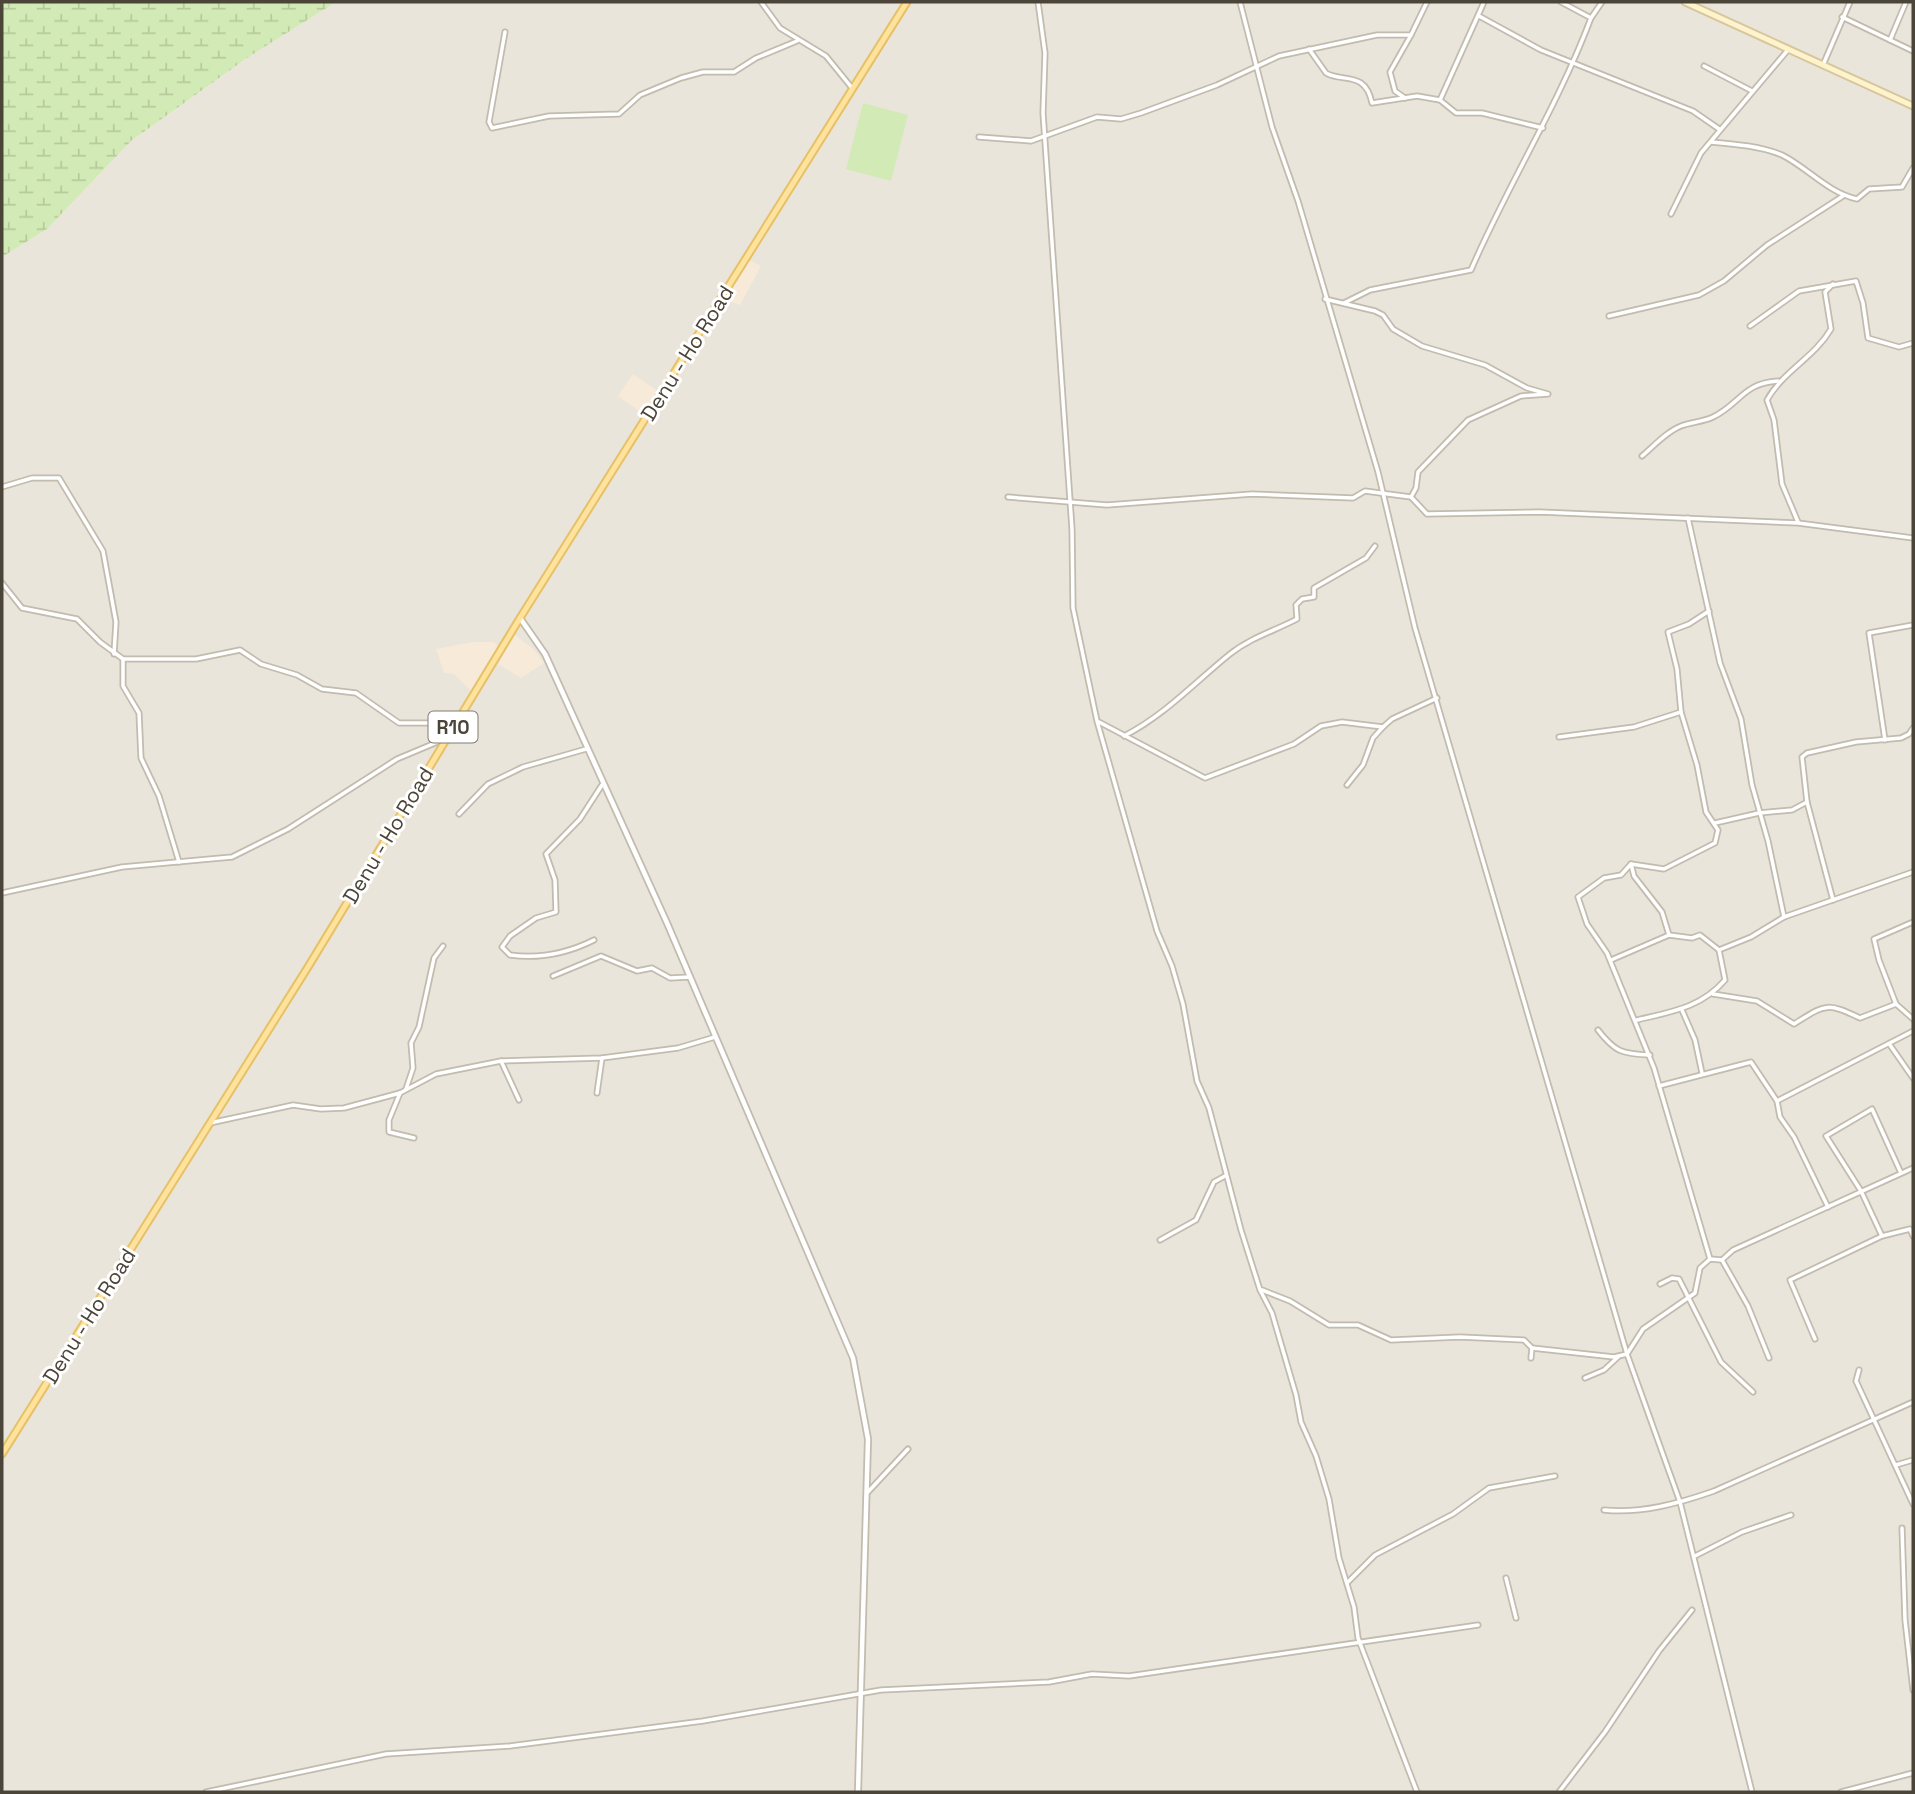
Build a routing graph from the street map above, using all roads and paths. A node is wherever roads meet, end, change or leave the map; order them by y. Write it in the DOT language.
graph roads {
  1 [pos="761,2"];
  2 [pos="907,2"];
  3 [pos="1038,2"];
  4 [pos="1240,2"];
  5 [pos="1427,2"];
  6 [pos="1484,2"];
  7 [pos="1562,2"];
  8 [pos="1602,2"];
  9 [pos="1685,2"];
  10 [pos="1850,2"];
  11 [pos="1906,2"];
  12 [pos="1479,16"];
  13 [pos="1842,17"];
  14 [pos="1591,18"];
  15 [pos="505,32"];
  16 [pos="1411,36"];
  17 [pos="1890,40"];
  18 [pos="797,41"];
  19 [pos="1309,50"];
  20 [pos="1787,51"];
  21 [pos="1913,51"];
  22 [pos="1574,62"];
  23 [pos="1258,65"];
  24 [pos="1704,65"];
  25 [pos="1823,65"];
  26 [pos="852,88"];
  27 [pos="1752,91"];
  28 [pos="1405,98"];
  29 [pos="1440,100"];
  30 [pos="1913,106"];
  31 [pos="1543,128"];
  32 [pos="1719,129"];
  33 [pos="1044,135"];
  34 [pos="979,137"];
  35 [pos="1712,142"];
  36 [pos="1913,168"];
  37 [pos="1843,196"];
  38 [pos="1671,214"];
  39 [pos="1833,284"];
  40 [pos="1325,299"];
  41 [pos="1342,304"];
  42 [pos="1609,316"];
  43 [pos="1750,326"];
  44 [pos="1913,343"];
  45 [pos="1777,381"];
  46 [pos="1642,456"];
  47 [pos="2,487"];
  48 [pos="1382,492"];
  49 [pos="1411,496"];
  50 [pos="1008,497"];
  51 [pos="1070,502"];
  52 [pos="1688,518"];
  53 [pos="1798,523"];
  54 [pos="1913,538"];
  55 [pos="1375,546"];
  56 [pos="2,583"];
  57 [pos="1709,611"];
  58 [pos="520,618"];
  59 [pos="1913,625"];
  60 [pos="114,654"];
  61 [pos="123,659"];
  62 [pos="1437,698"];
  63 [pos="1681,712"];
  64 [pos="1097,721"];
  65 [pos="456,723"];
  66 [pos="1382,727"];
  67 [pos="1913,728"];
  68 [pos="1124,736"];
  69 [pos="1559,737"];
  70 [pos="447,738"];
  71 [pos="1885,740"];
  72 [pos="586,749"];
  73 [pos="602,785"];
  74 [pos="1347,785"];
  75 [pos="1807,802"];
  76 [pos="1759,813"];
  77 [pos="458,814"];
  78 [pos="1714,823"];
  79 [pos="179,862"];
  80 [pos="1631,864"];
  81 [pos="1913,872"];
  82 [pos="2,893"];
  83 [pos="1833,901"];
  84 [pos="1784,917"];
  85 [pos="1913,922"];
  86 [pos="1669,935"];
  87 [pos="594,940"];
  88 [pos="443,946"];
  89 [pos="1718,950"];
  90 [pos="1610,961"];
  91 [pos="553,976"];
  92 [pos="690,977"];
  93 [pos="1713,994"];
  94 [pos="1896,1004"];
  95 [pos="1682,1010"];
  96 [pos="1637,1020"];
  97 [pos="1913,1020"];
  98 [pos="1598,1030"];
  99 [pos="1913,1031"];
  100 [pos="715,1037"];
  101 [pos="1890,1045"];
  102 [pos="1650,1055"];
  103 [pos="602,1058"];
  104 [pos="501,1061"];
  105 [pos="1702,1073"];
  106 [pos="1913,1078"];
  107 [pos="1659,1086"];
  108 [pos="402,1092"];
  109 [pos="597,1093"];
  110 [pos="519,1100"];
  111 [pos="1777,1101"];
  112 [pos="211,1123"];
  113 [pos="414,1138"];
  114 [pos="1913,1168"];
  115 [pos="1901,1173"];
  116 [pos="1226,1176"];
  117 [pos="1861,1191"];
  118 [pos="1828,1207"];
  119 [pos="1912,1228"];
  120 [pos="1882,1236"];
  121 [pos="1913,1236"];
  122 [pos="1160,1240"];
  123 [pos="1710,1259"];
  124 [pos="1722,1260"];
  125 [pos="1660,1284"];
  126 [pos="1260,1290"];
  127 [pos="1689,1300"];
  128 [pos="1815,1339"];
  129 [pos="1532,1348"];
  130 [pos="1627,1354"];
  131 [pos="1620,1356"];
  132 [pos="1769,1358"];
  133 [pos="1531,1359"];
  134 [pos="1859,1370"];
  135 [pos="1586,1378"];
  136 [pos="1753,1392"];
  137 [pos="1913,1402"];
  138 [pos="1876,1421"];
  139 [pos="908,1449"];
  140 [pos="3,1450"];
  141 [pos="1913,1460"];
  142 [pos="1896,1465"];
  143 [pos="1555,1476"];
  144 [pos="868,1492"];
  145 [pos="1680,1502"];
  146 [pos="1913,1504"];
  147 [pos="1604,1510"];
  148 [pos="1791,1515"];
  149 [pos="1902,1528"];
  150 [pos="1695,1556"];
  151 [pos="1506,1578"];
  152 [pos="1348,1582"];
  153 [pos="1692,1609"];
  154 [pos="1516,1618"];
  155 [pos="1478,1625"];
  156 [pos="1359,1643"];
  157 [pos="1913,1690"];
  158 [pos="861,1694"];
  159 [pos="1913,1773"];
  160 [pos="1858,1791"];
  161 [pos="206,1792"];
  162 [pos="858,1792"];
  163 [pos="1417,1792"];
  164 [pos="1559,1792"];
  165 [pos="1752,1792"];
  166 [pos="1841,1792"];
  1 -- 18 [label="street"];
  2 -- 26 [label="main road, Denu - Ho Road / R10"];
  3 -- 33 [label="street"];
  4 -- 23 [label="street"];
  5 -- 16 [label="street"];
  6 -- 12 [label="street"];
  7 -- 14 [label="street"];
  8 -- 14 [label="street"];
  9 -- 20 [label="main road"];
  10 -- 13 [label="street"];
  11 -- 17 [label="street"];
  12 -- 22 [label="street"];
  12 -- 29 [label="street"];
  13 -- 17 [label="street"];
  13 -- 25 [label="street"];
  14 -- 22 [label="street"];
  15 -- 18 [label="street"];
  16 -- 19 [label="street"];
  16 -- 28 [label="street"];
  17 -- 21 [label="street"];
  18 -- 26 [label="street"];
  19 -- 23 [label="street"];
  19 -- 28 [label="street"];
  20 -- 25 [label="main road"];
  20 -- 27 [label="street"];
  22 -- 31 [label="street"];
  22 -- 32 [label="street"];
  23 -- 33 [label="street"];
  23 -- 40 [label="street"];
  24 -- 27 [label="street"];
  25 -- 30 [label="main road"];
  26 -- 58 [label="main road, Denu - Ho Road / R10"];
  27 -- 32 [label="street"];
  28 -- 29 [label="street"];
  29 -- 31 [label="street"];
  31 -- 41 [label="street"];
  32 -- 35 [label="street"];
  33 -- 34 [label="street"];
  33 -- 51 [label="street"];
  35 -- 37 [label="street"];
  35 -- 38 [label="street"];
  36 -- 37 [label="street"];
  37 -- 42 [label="street"];
  39 -- 43 [label="street"];
  39 -- 44 [label="street"];
  39 -- 45 [label="street"];
  40 -- 41 [label="street"];
  40 -- 48 [label="street"];
  41 -- 49 [label="street"];
  45 -- 46 [label="street"];
  45 -- 53 [label="street"];
  47 -- 60 [label="street"];
  48 -- 49 [label="street"];
  48 -- 51 [label="street"];
  48 -- 62 [label="street"];
  49 -- 52 [label="street"];
  50 -- 51 [label="street"];
  51 -- 64 [label="street"];
  52 -- 53 [label="street"];
  52 -- 57 [label="street"];
  53 -- 54 [label="street"];
  55 -- 68 [label="street"];
  56 -- 60 [label="street"];
  57 -- 63 [label="street"];
  57 -- 76 [label="street"];
  58 -- 65 [label="main road, Denu - Ho Road / R10"];
  58 -- 72 [label="street"];
  59 -- 71 [label="street"];
  60 -- 61 [label="street"];
  61 -- 65 [label="street"];
  61 -- 79 [label="street"];
  62 -- 66 [label="street"];
  62 -- 130 [label="street"];
  63 -- 69 [label="street"];
  63 -- 78 [label="street"];
  64 -- 68 [label="street"];
  64 -- 116 [label="street"];
  65 -- 70 [label="main road, Denu - Ho Road / R10"];
  66 -- 68 [label="street"];
  66 -- 74 [label="street"];
  67 -- 71 [label="street"];
  70 -- 79 [label="street"];
  70 -- 112 [label="main road, Denu - Ho Road / R10"];
  71 -- 75 [label="street"];
  72 -- 73 [label="street"];
  72 -- 77 [label="street"];
  73 -- 87 [label="street"];
  73 -- 92 [label="street"];
  75 -- 76 [label="street"];
  75 -- 83 [label="street"];
  76 -- 78 [label="street"];
  76 -- 84 [label="street"];
  78 -- 80 [label="street"];
  79 -- 82 [label="street"];
  80 -- 86 [label="street"];
  80 -- 90 [label="street"];
  81 -- 83 [label="street"];
  83 -- 84 [label="street"];
  84 -- 89 [label="street"];
  85 -- 94 [label="street"];
  86 -- 89 [label="street"];
  86 -- 90 [label="street"];
  88 -- 108 [label="street"];
  89 -- 93 [label="street"];
  90 -- 96 [label="street"];
  91 -- 92 [label="street"];
  92 -- 100 [label="street"];
  93 -- 94 [label="street"];
  93 -- 95 [label="street"];
  94 -- 97 [label="street"];
  95 -- 96 [label="street"];
  95 -- 105 [label="street"];
  96 -- 102 [label="street"];
  98 -- 102 [label="street"];
  99 -- 101 [label="street"];
  100 -- 103 [label="street"];
  100 -- 144 [label="street"];
  101 -- 106 [label="street"];
  101 -- 111 [label="street"];
  102 -- 107 [label="street"];
  103 -- 104 [label="street"];
  103 -- 109 [label="street"];
  104 -- 108 [label="street"];
  104 -- 110 [label="street"];
  105 -- 107 [label="street"];
  105 -- 111 [label="street"];
  107 -- 123 [label="street"];
  108 -- 112 [label="street"];
  108 -- 113 [label="street"];
  111 -- 118 [label="street"];
  112 -- 140 [label="main road, Denu - Ho Road / R10"];
  114 -- 115 [label="street"];
  115 -- 117 [label="street"];
  115 -- 117 [label="street"];
  116 -- 122 [label="street"];
  116 -- 126 [label="street"];
  117 -- 118 [label="street"];
  117 -- 120 [label="street"];
  118 -- 124 [label="street"];
  119 -- 120 [label="street"];
  119 -- 121 [label="street"];
  120 -- 128 [label="street"];
  123 -- 124 [label="street"];
  123 -- 127 [label="street"];
  124 -- 132 [label="street"];
  125 -- 127 [label="street"];
  126 -- 129 [label="street"];
  126 -- 152 [label="street"];
  127 -- 130 [label="street"];
  127 -- 136 [label="street"];
  129 -- 131 [label="street"];
  129 -- 133 [label="street"];
  130 -- 131 [label="street"];
  130 -- 145 [label="street"];
  131 -- 135 [label="street"];
  134 -- 138 [label="street"];
  137 -- 138 [label="street"];
  138 -- 142 [label="street"];
  138 -- 145 [label="street"];
  139 -- 144 [label="street"];
  141 -- 142 [label="street"];
  142 -- 146 [label="street"];
  143 -- 152 [label="street"];
  144 -- 158 [label="street"];
  145 -- 147 [label="street"];
  145 -- 150 [label="street"];
  148 -- 150 [label="street"];
  149 -- 157 [label="street"];
  150 -- 165 [label="street"];
  151 -- 154 [label="street"];
  152 -- 156 [label="street"];
  153 -- 164 [label="street"];
  155 -- 156 [label="street"];
  156 -- 158 [label="street"];
  156 -- 163 [label="street"];
  158 -- 161 [label="street"];
  158 -- 162 [label="street"];
  159 -- 160 [label="street"];
  160 -- 166 [label="street"];
}
